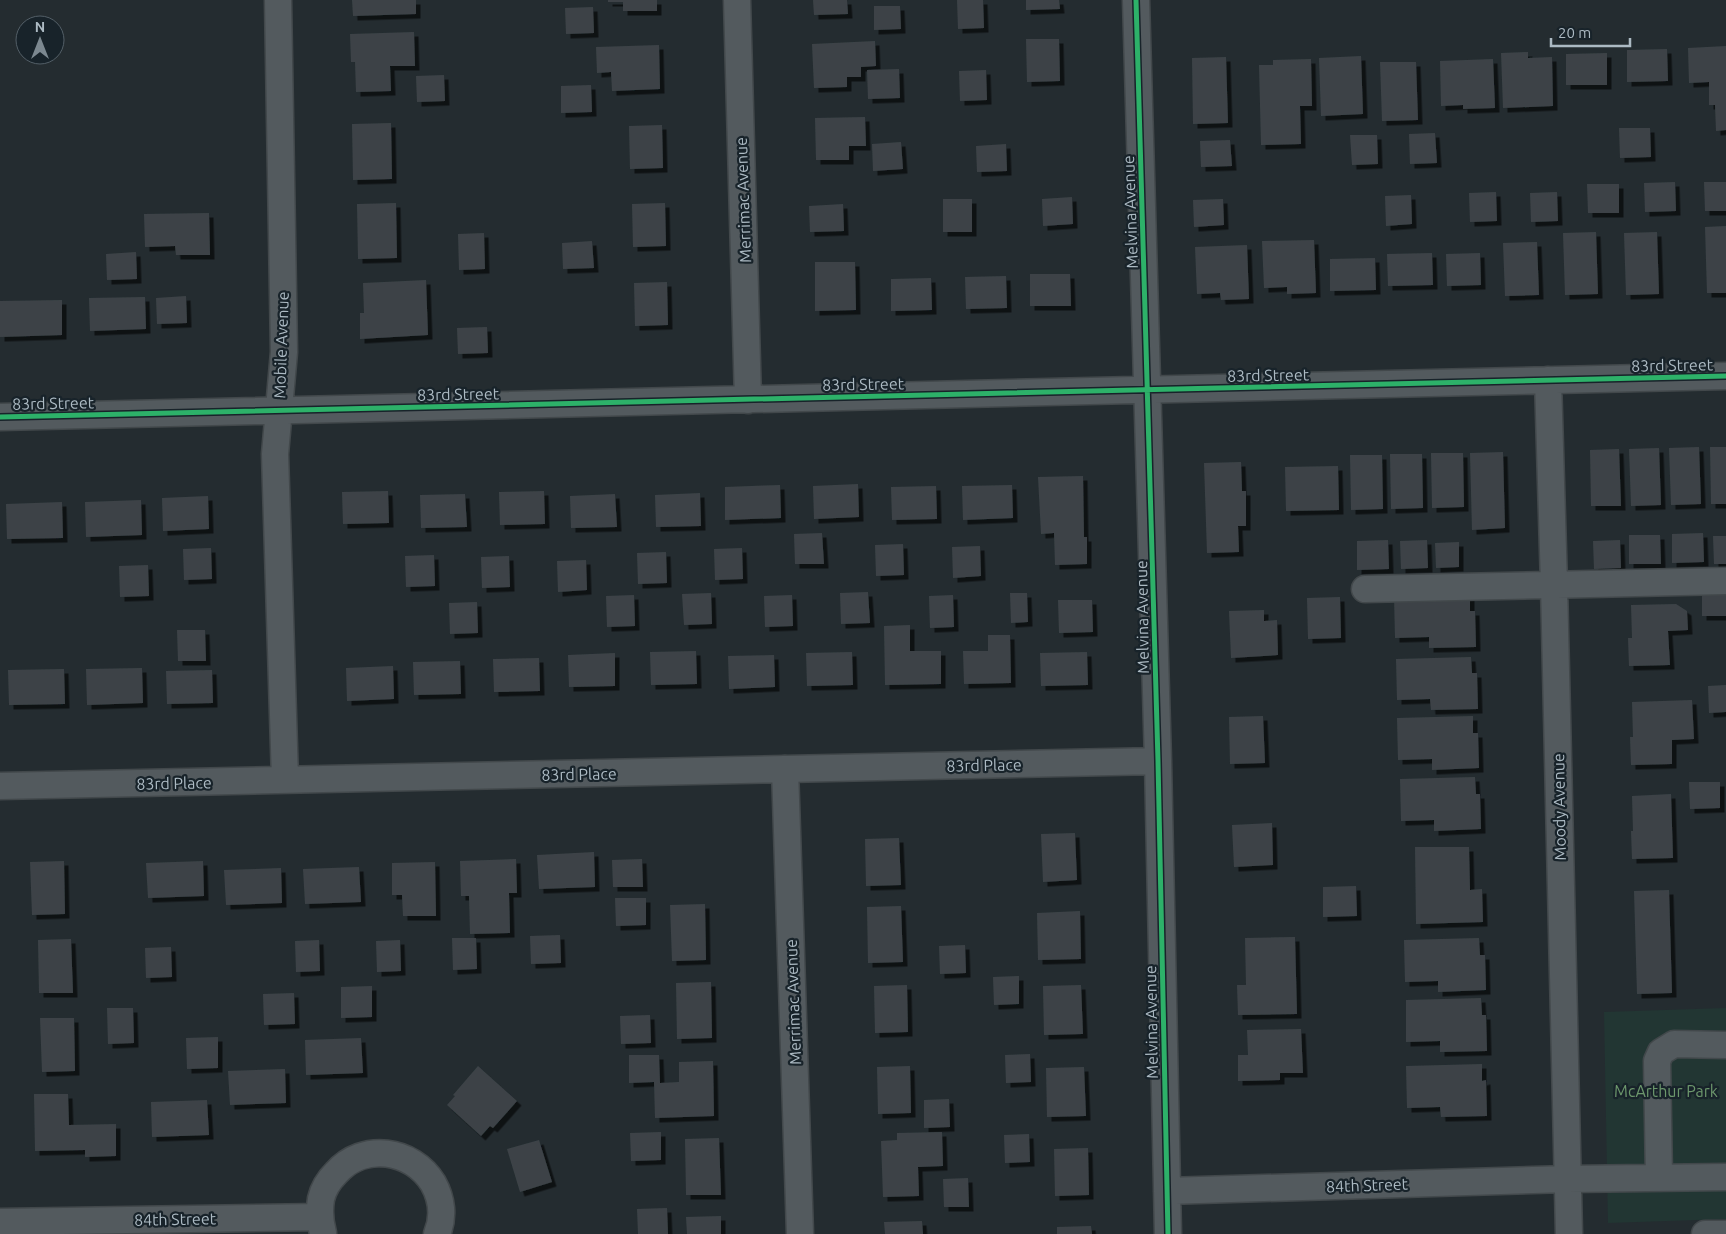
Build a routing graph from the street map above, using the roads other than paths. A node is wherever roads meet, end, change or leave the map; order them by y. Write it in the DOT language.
graph roads {
  1 [pos="278,0"];
  2 [pos="737,0"];
  3 [pos="1136,0"];
  4 [pos="1726,376"];
  5 [pos="1548,380"];
  6 [pos="1148,390"];
  7 [pos="748,400"];
  8 [pos="279,411"];
  9 [pos="0,417"];
  10 [pos="1726,581"];
  11 [pos="1554,585"];
  12 [pos="1365,589"];
  13 [pos="1158,761"];
  14 [pos="785,769"];
  15 [pos="284,780"];
  16 [pos="0,786"];
  17 [pos="1726,1045"];
  18 [pos="1726,1177"];
  19 [pos="1659,1178"];
  20 [pos="1568,1179"];
  21 [pos="1166,1191"];
  22 [pos="0,1222"];
  23 [pos="321,1225"];
  24 [pos="437,1234"];
  25 [pos="800,1234"];
  26 [pos="1168,1234"];
  27 [pos="1569,1234"];
  28 [pos="1705,1234"];
  29 [pos="1726,1234"];
  1 -- 8 [label="street, Mobile Avenue"];
  2 -- 7 [label="street, Merrimac Avenue"];
  3 -- 6 [label="street, Melvina Avenue"];
  4 -- 5 [label="street, 83rd Street"];
  5 -- 6 [label="street, 83rd Street"];
  5 -- 11 [label="street, Moody Avenue"];
  6 -- 7 [label="street, 83rd Street"];
  6 -- 13 [label="street, Melvina Avenue"];
  7 -- 8 [label="street, 83rd Street"];
  8 -- 9 [label="street, 83rd Street"];
  8 -- 15 [label="street, Mobile Avenue"];
  10 -- 11 [label="street"];
  11 -- 12 [label="street"];
  11 -- 20 [label="street, Moody Avenue"];
  13 -- 14 [label="street, 83rd Place"];
  13 -- 21 [label="street, Melvina Avenue"];
  14 -- 15 [label="street, 83rd Place"];
  14 -- 25 [label="street, Merrimac Avenue"];
  15 -- 16 [label="street, 83rd Place"];
  17 -- 19 [label="street"];
  18 -- 19 [label="street, 84th Street"];
  19 -- 20 [label="street, 84th Street"];
  20 -- 21 [label="street, 84th Street"];
  20 -- 27 [label="street, Moody Avenue"];
  21 -- 26 [label="street, Melvina Avenue"];
  22 -- 23 [label="street, 84th Street"];
  23 -- 24 [label="street, 84th Street"];
  28 -- 29 [label="street"];
}
